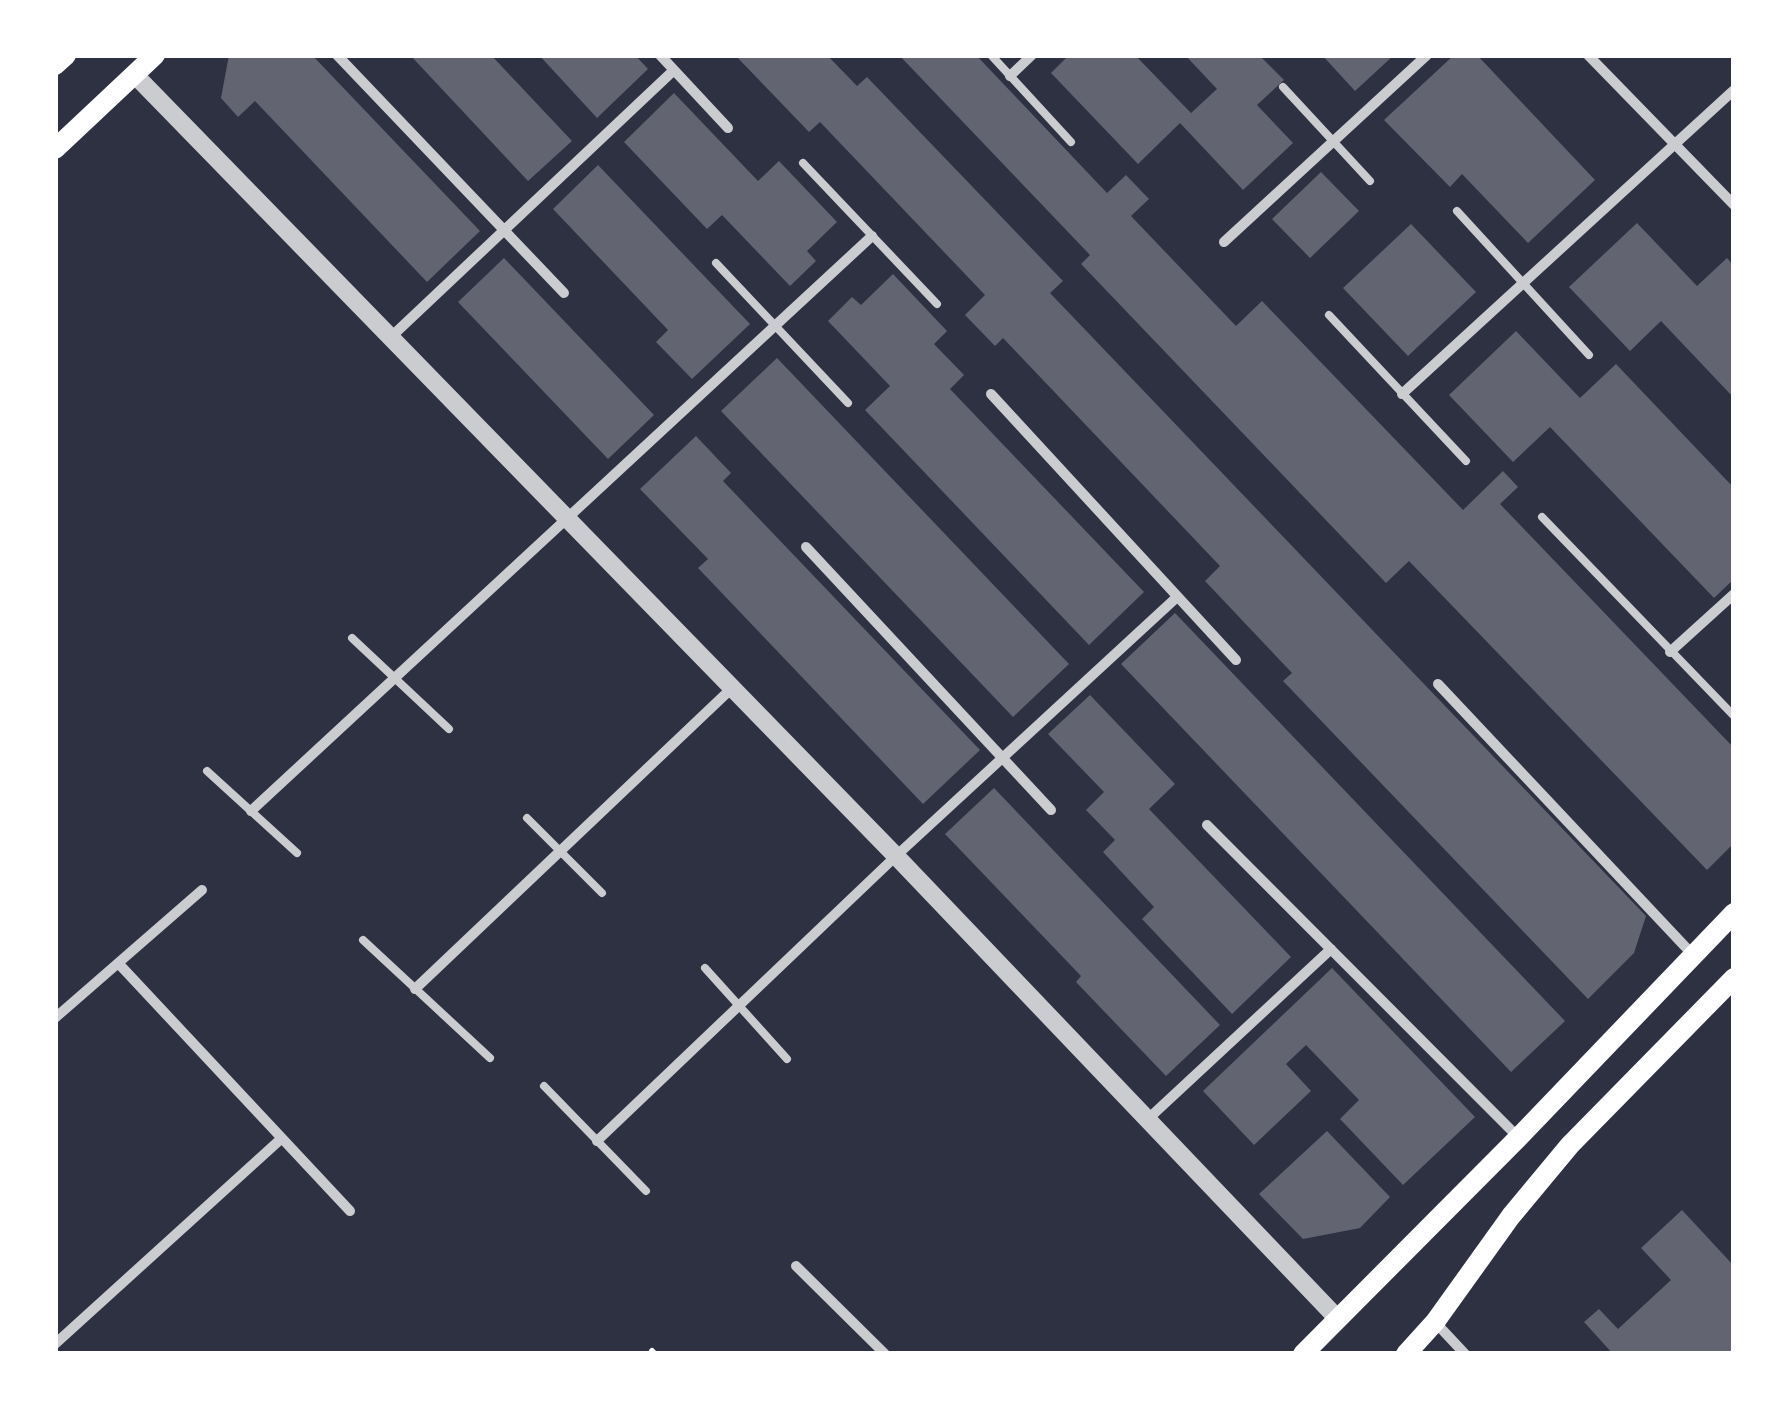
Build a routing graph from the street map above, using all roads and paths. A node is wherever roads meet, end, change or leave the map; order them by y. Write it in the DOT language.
graph roads {
  1 [pos="66,55"];
  2 [pos="155,55"];
  3 [pos="336,55"];
  4 [pos="660,55"];
  5 [pos="991,55"];
  6 [pos="1032,55"];
  7 [pos="1427,55"];
  8 [pos="1588,55"];
  9 [pos="55,65"];
  10 [pos="674,70"];
  11 [pos="134,74"];
  12 [pos="1010,76"];
  13 [pos="1283,88"];
  14 [pos="1734,90"];
  15 [pos="728,128"];
  16 [pos="1071,142"];
  17 [pos="1334,143"];
  18 [pos="1675,144"];
  19 [pos="55,149"];
  20 [pos="803,162"];
  21 [pos="1370,181"];
  22 [pos="1734,205"];
  23 [pos="1457,211"];
  24 [pos="504,228"];
  25 [pos="872,236"];
  26 [pos="1224,242"];
  27 [pos="716,264"];
  28 [pos="1523,284"];
  29 [pos="564,293"];
  30 [pos="937,304"];
  31 [pos="1329,315"];
  32 [pos="775,327"];
  33 [pos="391,337"];
  34 [pos="1589,355"];
  35 [pos="991,394"];
  36 [pos="1402,394"];
  37 [pos="848,403"];
  38 [pos="1466,461"];
  39 [pos="1542,517"];
  40 [pos="568,520"];
  41 [pos="806,547"];
  42 [pos="1734,594"];
  43 [pos="1176,597"];
  44 [pos="352,638"];
  45 [pos="1670,652"];
  46 [pos="1236,660"];
  47 [pos="395,679"];
  48 [pos="1438,684"];
  49 [pos="732,688"];
  50 [pos="1734,716"];
  51 [pos="448,729"];
  52 [pos="1004,758"];
  53 [pos="207,771"];
  54 [pos="1051,810"];
  55 [pos="251,811"];
  56 [pos="527,818"];
  57 [pos="1207,825"];
  58 [pos="562,852"];
  59 [pos="297,853"];
  60 [pos="896,856"];
  61 [pos="202,890"];
  62 [pos="602,893"];
  63 [pos="1734,913"];
  64 [pos="363,940"];
  65 [pos="1332,949"];
  66 [pos="1694,955"];
  67 [pos="119,964"];
  68 [pos="705,968"];
  69 [pos="1734,978"];
  70 [pos="416,989"];
  71 [pos="740,1005"];
  72 [pos="55,1018"];
  73 [pos="490,1058"];
  74 [pos="787,1058"];
  75 [pos="544,1086"];
  76 [pos="1148,1119"];
  77 [pos="282,1138"];
  78 [pos="1518,1138"];
  79 [pos="597,1141"];
  80 [pos="646,1191"];
  81 [pos="350,1212"];
  82 [pos="796,1266"];
  83 [pos="1338,1319"];
  84 [pos="1435,1322"];
  85 [pos="55,1344"];
  86 [pos="885,1354"];
  87 [pos="1303,1354"];
  88 [pos="1406,1354"];
  89 [pos="1465,1354"];
  1 -- 9 [label="main road"];
  2 -- 11 [label="main road"];
  3 -- 24 [label="street"];
  4 -- 10 [label="street"];
  5 -- 12 [label="lane"];
  6 -- 12 [label="street"];
  7 -- 17 [label="street"];
  8 -- 18 [label="street"];
  10 -- 15 [label="street"];
  10 -- 24 [label="street"];
  11 -- 19 [label="main road"];
  11 -- 33 [label="street"];
  12 -- 16 [label="lane"];
  13 -- 17 [label="lane"];
  14 -- 18 [label="street"];
  17 -- 21 [label="lane"];
  17 -- 26 [label="street"];
  18 -- 22 [label="street"];
  18 -- 28 [label="street"];
  20 -- 25 [label="lane"];
  23 -- 28 [label="lane"];
  24 -- 29 [label="street"];
  24 -- 33 [label="street"];
  25 -- 30 [label="lane"];
  25 -- 32 [label="street"];
  27 -- 32 [label="lane"];
  28 -- 34 [label="lane"];
  28 -- 36 [label="street"];
  31 -- 36 [label="lane"];
  32 -- 37 [label="lane"];
  32 -- 40 [label="street"];
  33 -- 40 [label="street"];
  35 -- 43 [label="street"];
  36 -- 38 [label="lane"];
  39 -- 45 [label="lane"];
  40 -- 47 [label="street"];
  40 -- 49 [label="street"];
  41 -- 52 [label="street"];
  42 -- 45 [label="street"];
  43 -- 46 [label="street"];
  43 -- 52 [label="street"];
  44 -- 47 [label="lane"];
  45 -- 50 [label="lane"];
  47 -- 51 [label="lane"];
  47 -- 55 [label="street"];
  48 -- 66 [label="street"];
  49 -- 58 [label="street"];
  49 -- 60 [label="street"];
  52 -- 54 [label="street"];
  52 -- 60 [label="street"];
  53 -- 55 [label="lane"];
  55 -- 59 [label="lane"];
  56 -- 58 [label="lane"];
  57 -- 65 [label="street"];
  58 -- 62 [label="lane"];
  58 -- 70 [label="street"];
  60 -- 71 [label="street"];
  60 -- 76 [label="street"];
  61 -- 67 [label="street"];
  63 -- 66 [label="main road"];
  64 -- 70 [label="lane"];
  65 -- 76 [label="street"];
  65 -- 78 [label="street"];
  66 -- 78 [label="main road"];
  67 -- 72 [label="street"];
  67 -- 77 [label="street"];
  68 -- 71 [label="lane"];
  69 -- 84 [label="main road"];
  70 -- 73 [label="lane"];
  71 -- 74 [label="lane"];
  71 -- 79 [label="street"];
  75 -- 79 [label="lane"];
  76 -- 83 [label="street"];
  77 -- 81 [label="street"];
  77 -- 85 [label="street"];
  78 -- 83 [label="main road"];
  79 -- 80 [label="lane"];
  82 -- 86 [label="street"];
  83 -- 87 [label="main road"];
  84 -- 88 [label="main road"];
  84 -- 89 [label="street"];
}
